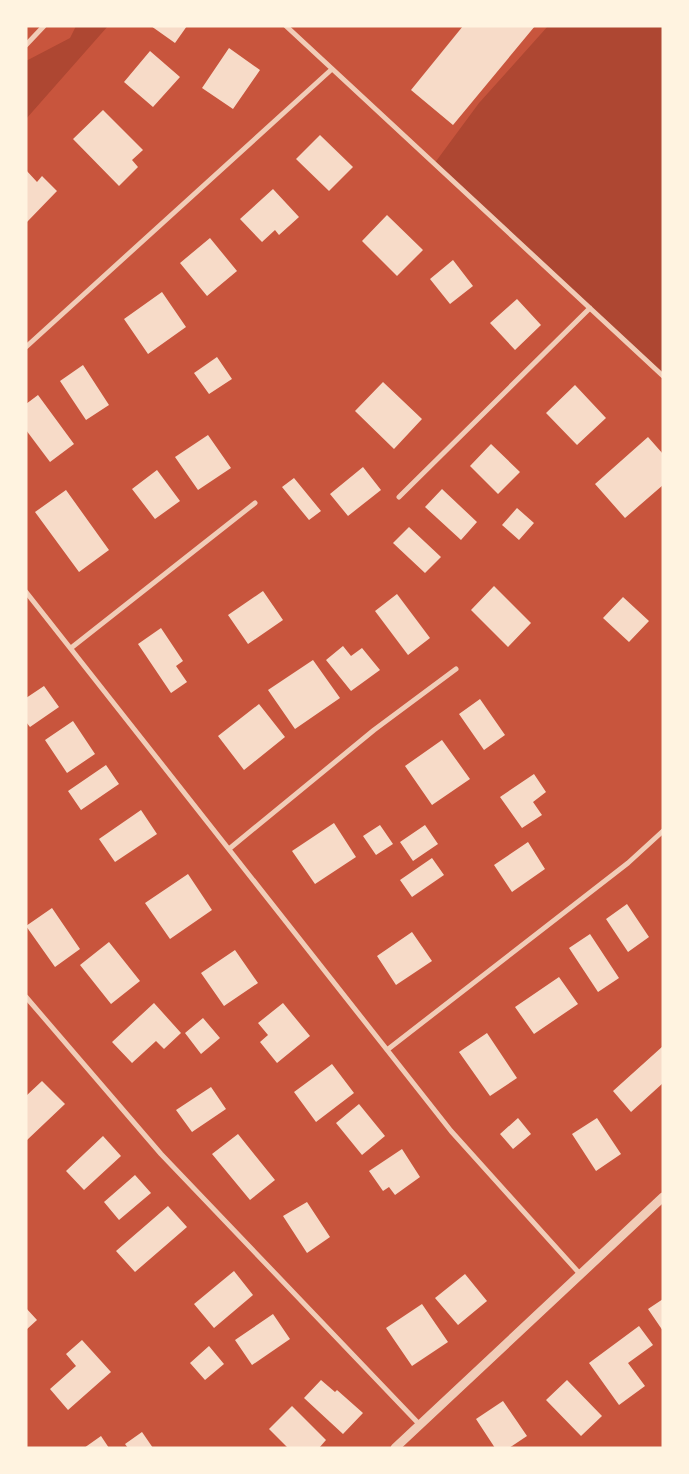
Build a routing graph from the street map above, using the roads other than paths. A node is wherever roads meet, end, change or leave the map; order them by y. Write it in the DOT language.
graph roads {
  1 [pos="44,26"];
  2 [pos="286,26"];
  3 [pos="26,45"];
  4 [pos="332,69"];
  5 [pos="590,308"];
  6 [pos="26,347"];
  7 [pos="663,376"];
  8 [pos="399,497"];
  9 [pos="255,503"];
  10 [pos="26,592"];
  11 [pos="71,648"];
  12 [pos="456,669"];
  13 [pos="663,831"];
  14 [pos="230,849"];
  15 [pos="26,997"];
  16 [pos="387,1050"];
  17 [pos="663,1197"];
  18 [pos="580,1274"];
  19 [pos="420,1425"];
  20 [pos="395,1448"];
  1 -- 3 [label="street"];
  2 -- 4 [label="street"];
  4 -- 5 [label="street"];
  4 -- 6 [label="street"];
  5 -- 7 [label="street"];
  5 -- 8 [label="street"];
  9 -- 11 [label="street"];
  10 -- 11 [label="street"];
  11 -- 14 [label="street"];
  12 -- 14 [label="street"];
  13 -- 16 [label="street"];
  14 -- 16 [label="street"];
  15 -- 19 [label="street"];
  16 -- 18 [label="street"];
  17 -- 18 [label="street"];
  18 -- 19 [label="street"];
  19 -- 20 [label="street"];
}
